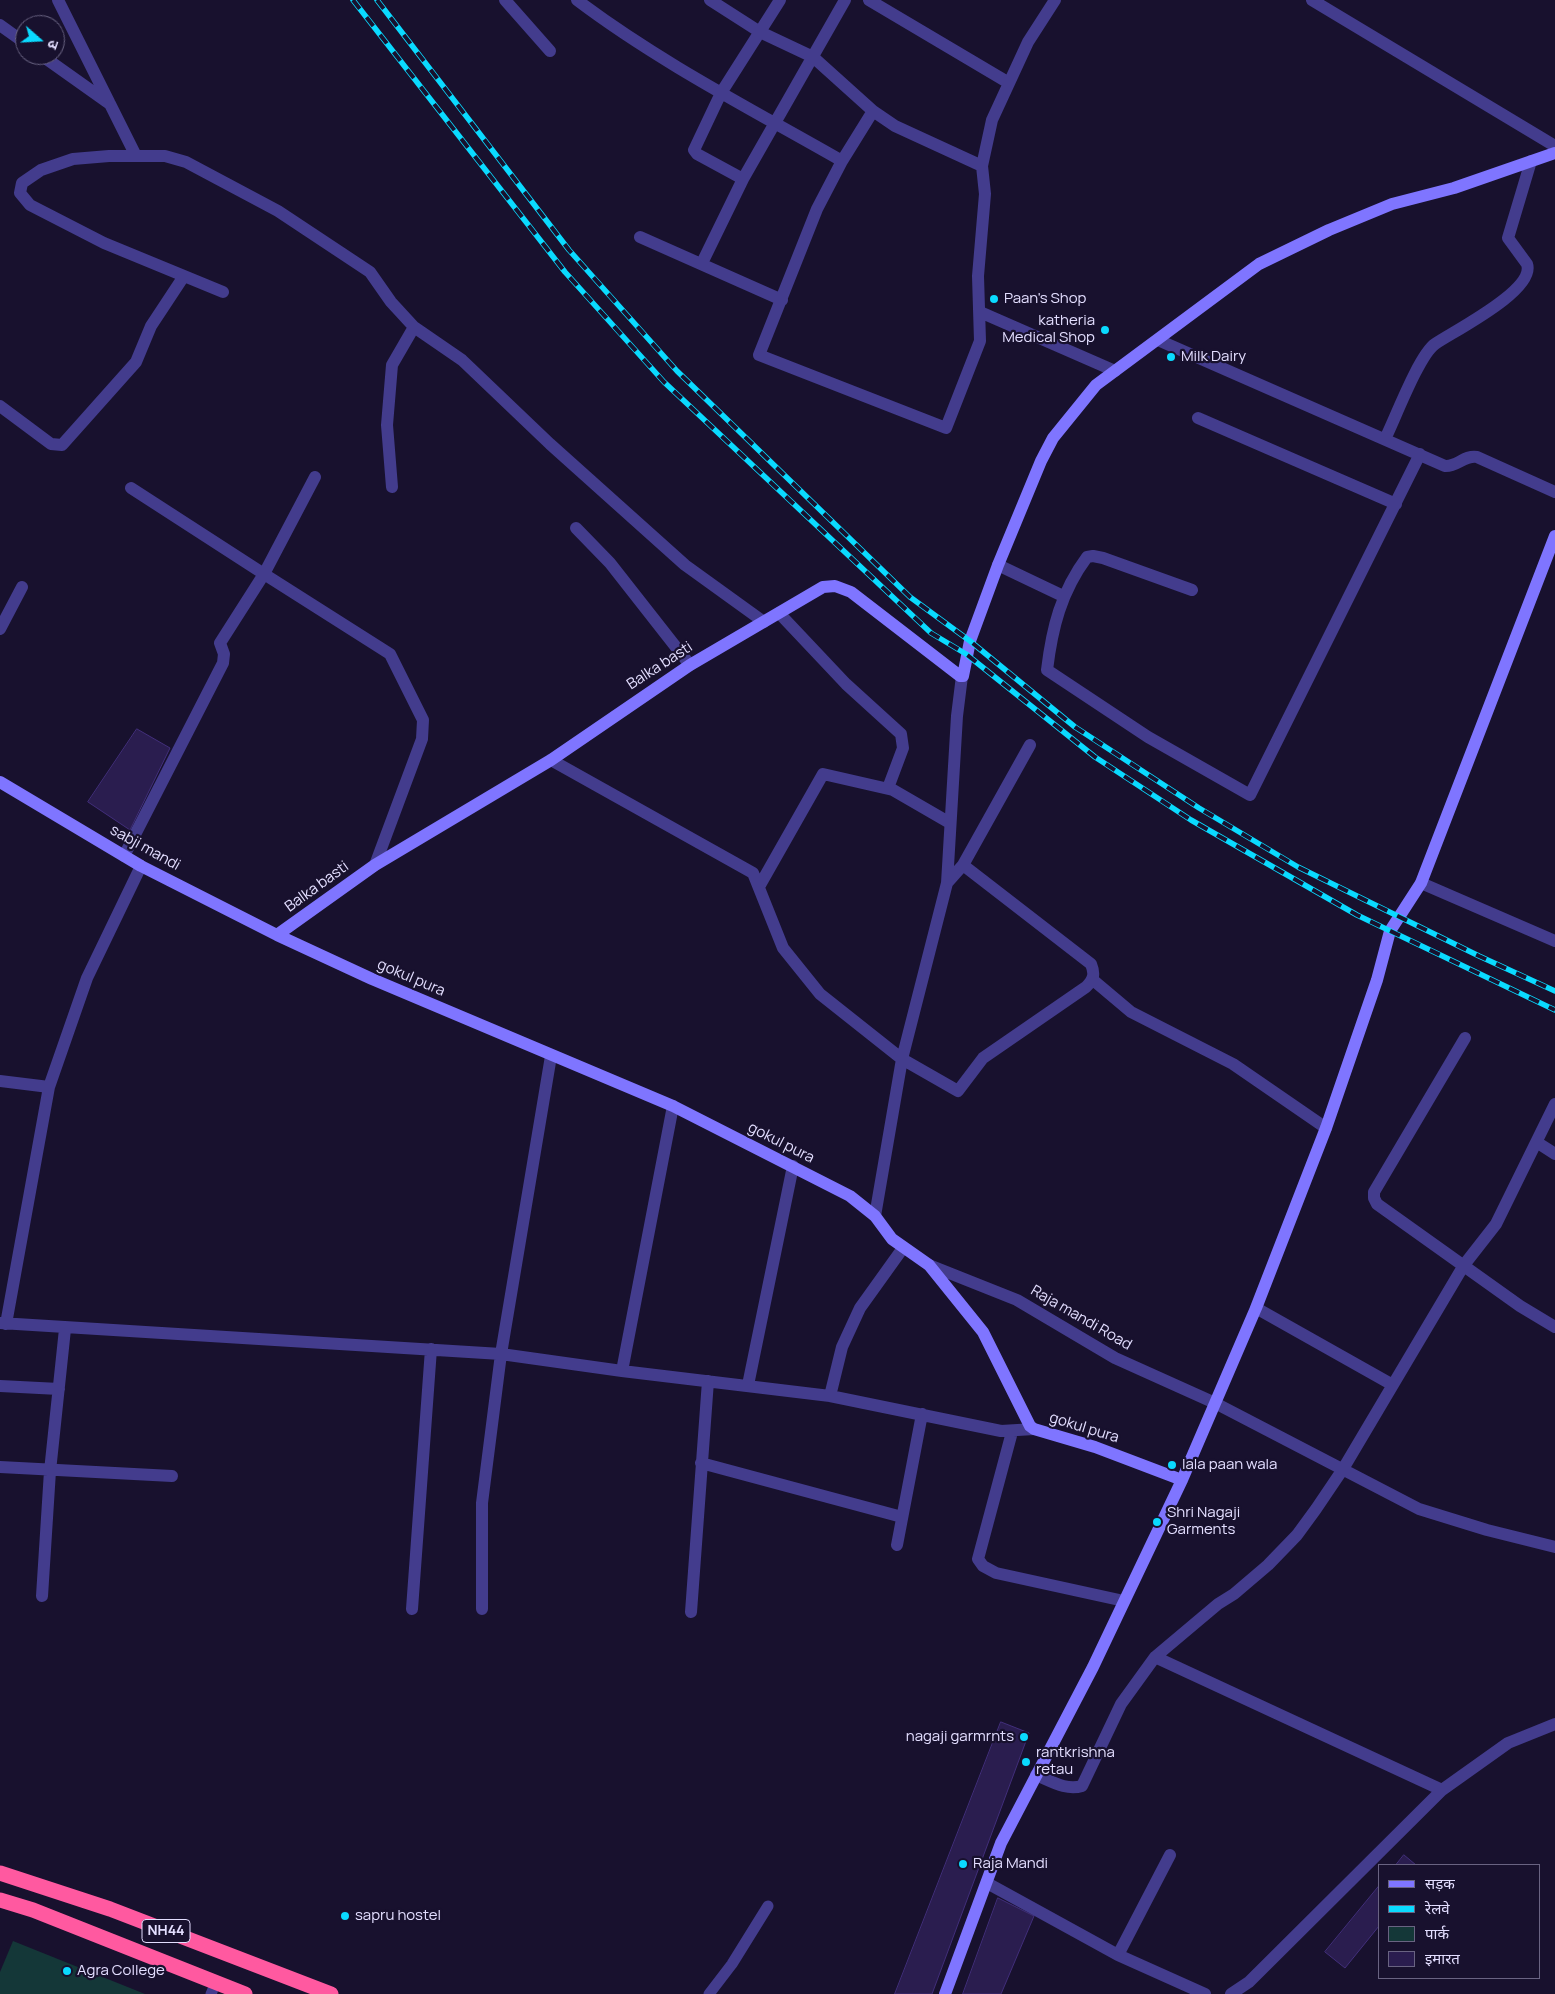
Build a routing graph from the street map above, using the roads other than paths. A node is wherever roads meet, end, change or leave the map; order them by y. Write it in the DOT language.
graph roads {
  1 [pos="58,0"];
  2 [pos="505,0"];
  3 [pos="577,0"];
  4 [pos="710,0"];
  5 [pos="780,0"];
  6 [pos="845,0"];
  7 [pos="868,0"];
  8 [pos="1055,0"];
  9 [pos="1312,0"];
  10 [pos="0,25"];
  11 [pos="760,32"];
  12 [pos="15,36"];
  13 [pos="550,51"];
  14 [pos="813,57"];
  15 [pos="55,65"];
  16 [pos="1010,83"];
  17 [pos="721,93"];
  18 [pos="110,104"];
  19 [pos="873,112"];
  20 [pos="776,123"];
  21 [pos="1555,146"];
  22 [pos="1555,153"];
  23 [pos="136,156"];
  24 [pos="842,161"];
  25 [pos="1531,161"];
  26 [pos="982,166"];
  27 [pos="743,179"];
  28 [pos="640,238"];
  29 [pos="702,263"];
  30 [pos="184,276"];
  31 [pos="223,292"];
  32 [pos="782,300"];
  33 [pos="980,312"];
  34 [pos="414,327"];
  35 [pos="1158,340"];
  36 [pos="1115,371"];
  37 [pos="0,406"];
  38 [pos="1198,418"];
  39 [pos="1385,439"];
  40 [pos="1420,454"];
  41 [pos="315,477"];
  42 [pos="392,487"];
  43 [pos="131,488"];
  44 [pos="1555,492"];
  45 [pos="1396,504"];
  46 [pos="576,528"];
  47 [pos="1555,536"];
  48 [pos="998,565"];
  49 [pos="264,574"];
  50 [pos="22,587"];
  51 [pos="1192,590"];
  52 [pos="1063,596"];
  53 [pos="779,613"];
  54 [pos="764,622"];
  55 [pos="0,629"];
  56 [pos="690,665"];
  57 [pos="962,676"];
  58 [pos="1030,745"];
  59 [pos="551,760"];
  60 [pos="0,782"];
  61 [pos="888,788"];
  62 [pos="950,823"];
  63 [pos="124,856"];
  64 [pos="375,865"];
  65 [pos="963,865"];
  66 [pos="141,866"];
  67 [pos="947,883"];
  68 [pos="1421,883"];
  69 [pos="760,885"];
  70 [pos="278,935"];
  71 [pos="1555,942"];
  72 [pos="1093,980"];
  73 [pos="1465,1038"];
  74 [pos="551,1056"];
  75 [pos="902,1059"];
  76 [pos="0,1080"];
  77 [pos="48,1087"];
  78 [pos="1555,1104"];
  79 [pos="673,1106"];
  80 [pos="1326,1128"];
  81 [pos="1538,1143"];
  82 [pos="1555,1154"];
  83 [pos="793,1166"];
  84 [pos="875,1216"];
  85 [pos="903,1248"];
  86 [pos="929,1265"];
  87 [pos="1464,1265"];
  88 [pos="1256,1308"];
  89 [pos="3,1323"];
  90 [pos="1555,1327"];
  91 [pos="65,1329"];
  92 [pos="431,1349"];
  93 [pos="501,1354"];
  94 [pos="622,1371"];
  95 [pos="708,1381"];
  96 [pos="1391,1384"];
  97 [pos="748,1385"];
  98 [pos="0,1386"];
  99 [pos="59,1390"];
  100 [pos="830,1396"];
  101 [pos="1215,1402"];
  102 [pos="922,1414"];
  103 [pos="1034,1429"];
  104 [pos="1012,1432"];
  105 [pos="701,1464"];
  106 [pos="0,1467"];
  107 [pos="1343,1469"];
  108 [pos="50,1470"];
  109 [pos="172,1476"];
  110 [pos="1182,1480"];
  111 [pos="902,1517"];
  112 [pos="897,1546"];
  113 [pos="1555,1547"];
  114 [pos="42,1596"];
  115 [pos="1124,1601"];
  116 [pos="482,1608"];
  117 [pos="412,1609"];
  118 [pos="691,1612"];
  119 [pos="1155,1657"];
  120 [pos="1555,1724"];
  121 [pos="1036,1775"];
  122 [pos="1442,1790"];
  123 [pos="1170,1855"];
  124 [pos="0,1872"];
  125 [pos="987,1883"];
  126 [pos="0,1900"];
  127 [pos="768,1906"];
  128 [pos="1118,1955"];
  129 [pos="213,1988"];
  130 [pos="245,1994"];
  131 [pos="330,1994"];
  132 [pos="709,1994"];
  133 [pos="945,1994"];
  134 [pos="1205,1994"];
  135 [pos="1232,1994"];
  1 -- 18 [label="street"];
  2 -- 13 [label="street"];
  3 -- 17 [label="street"];
  4 -- 11 [label="street"];
  5 -- 11 [label="street"];
  6 -- 14 [label="street"];
  7 -- 16 [label="street"];
  8 -- 16 [label="street"];
  9 -- 21 [label="street"];
  10 -- 12 [label="street"];
  11 -- 14 [label="street"];
  11 -- 17 [label="street"];
  14 -- 19 [label="street"];
  14 -- 20 [label="street"];
  15 -- 18 [label="street"];
  16 -- 26 [label="street"];
  17 -- 20 [label="street"];
  17 -- 27 [label="street"];
  18 -- 23 [label="street"];
  19 -- 24 [label="street"];
  19 -- 26 [label="street"];
  20 -- 24 [label="street"];
  20 -- 27 [label="street"];
  22 -- 25 [label="street"];
  23 -- 30 [label="street"];
  23 -- 34 [label="street"];
  24 -- 32 [label="street"];
  25 -- 35 [label="street"];
  25 -- 39 [label="street"];
  26 -- 33 [label="street"];
  27 -- 29 [label="street"];
  28 -- 29 [label="street"];
  29 -- 32 [label="street"];
  30 -- 31 [label="street"];
  30 -- 37 [label="street"];
  32 -- 33 [label="street"];
  33 -- 36 [label="street"];
  34 -- 42 [label="street"];
  34 -- 54 [label="street"];
  35 -- 36 [label="street"];
  35 -- 39 [label="street"];
  36 -- 48 [label="street"];
  38 -- 45 [label="street"];
  39 -- 40 [label="street"];
  40 -- 44 [label="street"];
  40 -- 45 [label="street"];
  41 -- 49 [label="street"];
  43 -- 49 [label="street"];
  45 -- 52 [label="street"];
  46 -- 56 [label="street"];
  47 -- 68 [label="street"];
  48 -- 52 [label="street"];
  48 -- 57 [label="street"];
  49 -- 63 [label="street"];
  49 -- 64 [label="street"];
  50 -- 55 [label="street"];
  51 -- 52 [label="street"];
  53 -- 54 [label="street, Balka basti"];
  53 -- 57 [label="street, Balka basti"];
  53 -- 61 [label="street"];
  54 -- 56 [label="street, Balka basti"];
  56 -- 59 [label="street, Balka basti"];
  57 -- 62 [label="street"];
  58 -- 65 [label="street"];
  59 -- 64 [label="street, Balka basti"];
  59 -- 69 [label="street"];
  60 -- 63 [label="street, sabji mandi"];
  61 -- 62 [label="street"];
  61 -- 69 [label="street"];
  62 -- 67 [label="street"];
  63 -- 66 [label="street, sabji mandi"];
  64 -- 70 [label="street, Balka basti"];
  65 -- 67 [label="street"];
  65 -- 72 [label="street"];
  66 -- 70 [label="street, sabji mandi"];
  66 -- 77 [label="street"];
  67 -- 75 [label="street"];
  68 -- 71 [label="street"];
  68 -- 80 [label="street"];
  69 -- 75 [label="street"];
  70 -- 74 [label="street, gokul pura"];
  72 -- 75 [label="street"];
  72 -- 80 [label="street"];
  73 -- 87 [label="street"];
  74 -- 79 [label="street, gokul pura"];
  74 -- 93 [label="street"];
  75 -- 84 [label="street"];
  76 -- 77 [label="street"];
  77 -- 89 [label="street"];
  78 -- 81 [label="street"];
  79 -- 83 [label="street, gokul pura"];
  79 -- 94 [label="street"];
  80 -- 88 [label="street"];
  81 -- 82 [label="street"];
  81 -- 87 [label="street"];
  83 -- 84 [label="street, gokul pura"];
  83 -- 97 [label="street"];
  84 -- 85 [label="street, gokul pura"];
  85 -- 86 [label="street, gokul pura"];
  85 -- 100 [label="street"];
  86 -- 101 [label="street, Raja mandi Road"];
  86 -- 103 [label="street, gokul pura"];
  87 -- 90 [label="street"];
  87 -- 96 [label="street"];
  88 -- 96 [label="street"];
  88 -- 101 [label="street"];
  89 -- 91 [label="street"];
  91 -- 92 [label="street"];
  91 -- 99 [label="street"];
  92 -- 93 [label="street"];
  92 -- 117 [label="street"];
  93 -- 94 [label="street"];
  93 -- 116 [label="street"];
  94 -- 95 [label="street"];
  95 -- 97 [label="street"];
  95 -- 105 [label="street"];
  96 -- 107 [label="street"];
  97 -- 100 [label="street"];
  98 -- 99 [label="street"];
  99 -- 108 [label="street"];
  100 -- 102 [label="street"];
  101 -- 107 [label="street, Raja mandi Road"];
  101 -- 110 [label="street"];
  102 -- 104 [label="street"];
  102 -- 111 [label="street"];
  103 -- 104 [label="street"];
  103 -- 110 [label="street, gokul pura"];
  104 -- 115 [label="street"];
  105 -- 111 [label="street"];
  105 -- 118 [label="street"];
  106 -- 108 [label="street"];
  107 -- 113 [label="street, Raja mandi Road"];
  107 -- 119 [label="street"];
  108 -- 109 [label="street"];
  108 -- 114 [label="street"];
  110 -- 115 [label="street"];
  111 -- 112 [label="street"];
  115 -- 121 [label="street"];
  119 -- 121 [label="street"];
  119 -- 122 [label="street"];
  120 -- 122 [label="street"];
  121 -- 125 [label="street"];
  122 -- 135 [label="street"];
  123 -- 128 [label="street"];
  124 -- 131 [label="highway, NH44"];
  125 -- 128 [label="street"];
  125 -- 133 [label="street"];
  126 -- 129 [label="highway, NH44"];
  127 -- 132 [label="lane"];
  128 -- 134 [label="street"];
  129 -- 130 [label="highway, NH44"];
}
